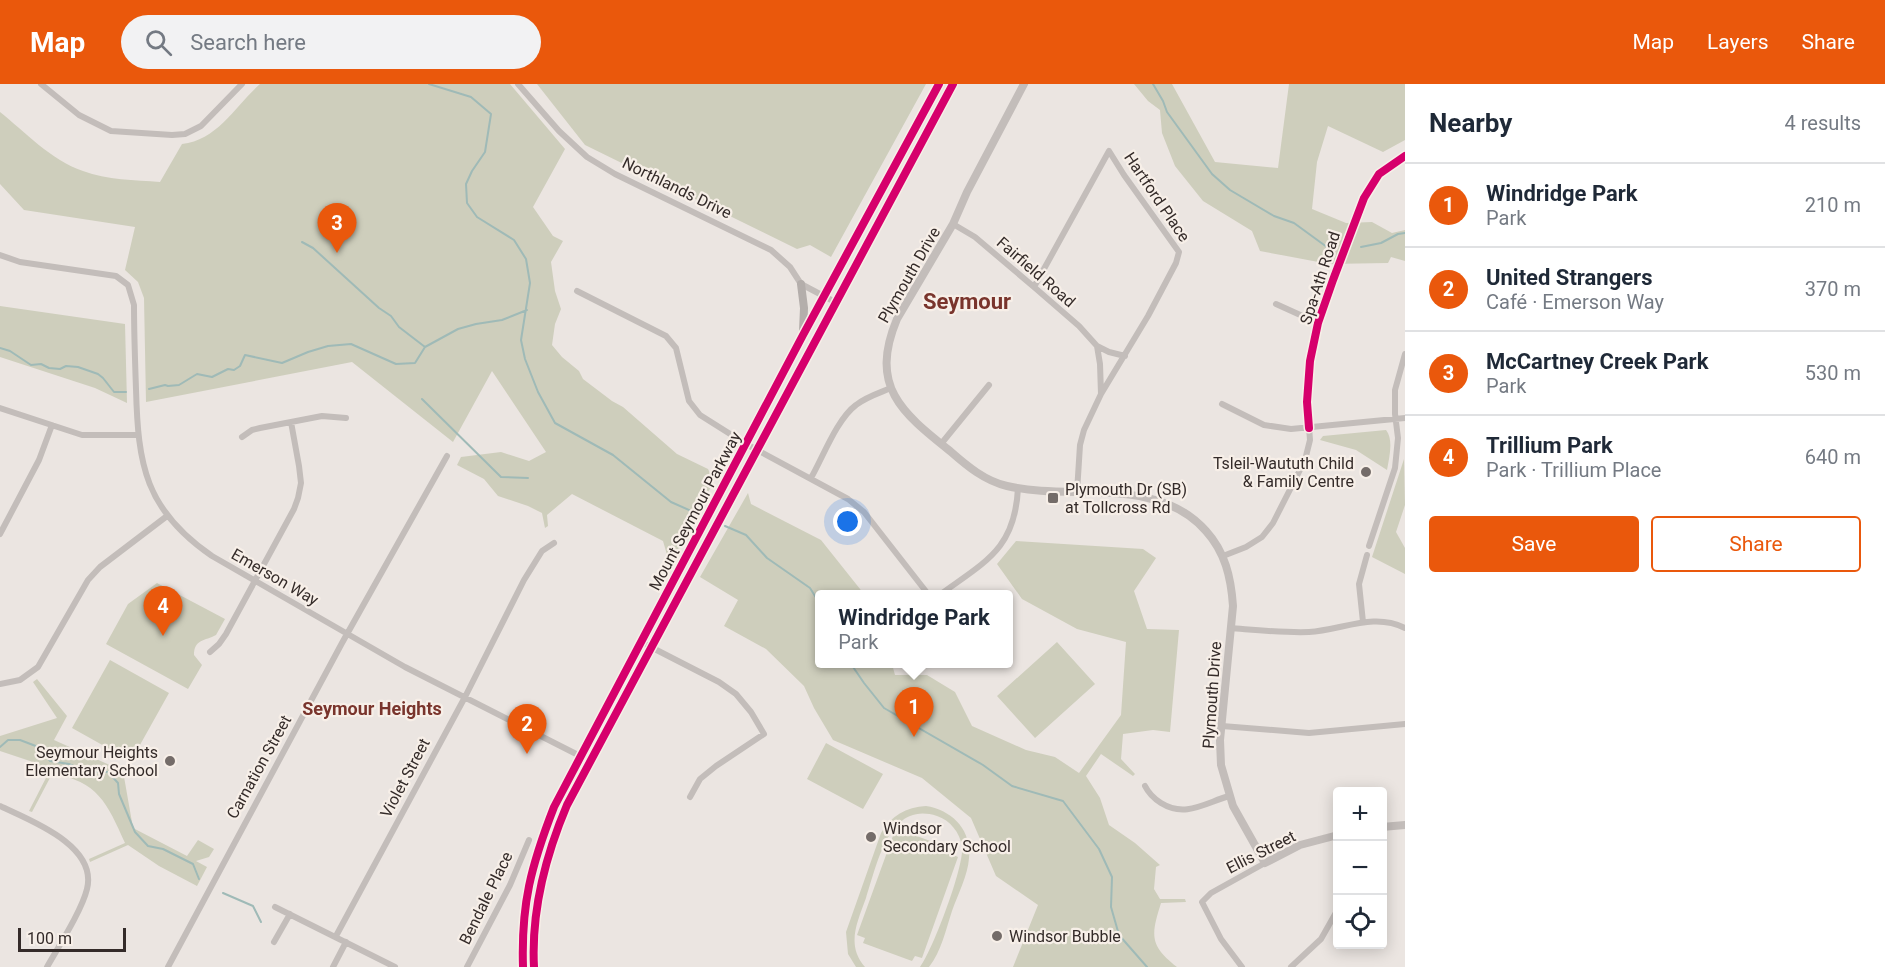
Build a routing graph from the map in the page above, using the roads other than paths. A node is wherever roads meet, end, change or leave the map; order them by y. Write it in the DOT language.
graph roads {
  1 [pos="41,84"];
  2 [pos="242,84"];
  3 [pos="518,84"];
  4 [pos="939,84"];
  5 [pos="952,84"];
  6 [pos="1024,84"];
  7 [pos="1405,156"];
  8 [pos="953,224"];
  9 [pos="0,255"];
  10 [pos="801,284"];
  11 [pos="1034,287"];
  12 [pos="577,291"];
  13 [pos="824,297"];
  14 [pos="835,302"];
  15 [pos="1276,304"];
  16 [pos="1318,323"];
  17 [pos="803,335"];
  18 [pos="1097,346"];
  19 [pos="1405,354"];
  20 [pos="1125,356"];
  21 [pos="989,386"];
  22 [pos="891,388"];
  23 [pos="1101,394"];
  24 [pos="1222,404"];
  25 [pos="0,408"];
  26 [pos="346,418"];
  27 [pos="1405,418"];
  28 [pos="1395,419"];
  29 [pos="291,422"];
  30 [pos="52,425"];
  31 [pos="1310,428"];
  32 [pos="137,435"];
  33 [pos="242,437"];
  34 [pos="746,444"];
  35 [pos="941,444"];
  36 [pos="756,450"];
  37 [pos="447,456"];
  38 [pos="811,478"];
  39 [pos="1018,488"];
  40 [pos="1077,492"];
  41 [pos="167,516"];
  42 [pos="0,534"];
  43 [pos="554,543"];
  44 [pos="1369,546"];
  45 [pos="1367,555"];
  46 [pos="1222,556"];
  47 [pos="255,581"];
  48 [pos="925,590"];
  49 [pos="946,590"];
  50 [pos="1363,622"];
  51 [pos="1230,628"];
  52 [pos="1405,628"];
  53 [pos="347,633"];
  54 [pos="641,642"];
  55 [pos="651,647"];
  56 [pos="210,652"];
  57 [pos="0,684"];
  58 [pos="465,697"];
  59 [pos="1405,724"];
  60 [pos="1222,726"];
  61 [pos="580,755"];
  62 [pos="590,760"];
  63 [pos="1145,786"];
  64 [pos="1229,795"];
  65 [pos="690,797"];
  66 [pos="0,806"];
  67 [pos="1405,825"];
  68 [pos="1387,827"];
  69 [pos="1333,836"];
  70 [pos="528,840"];
  71 [pos="1265,863"];
  72 [pos="274,907"];
  73 [pos="290,914"];
  74 [pos="1333,918"];
  75 [pos="336,936"];
  76 [pos="274,942"];
  77 [pos="346,942"];
  78 [pos="47,967"];
  79 [pos="168,967"];
  80 [pos="333,967"];
  81 [pos="395,967"];
  82 [pos="467,967"];
  83 [pos="523,967"];
  84 [pos="534,967"];
  85 [pos="1242,967"];
  86 [pos="1291,967"];
  1 -- 2 [label="street"];
  3 -- 10 [label="street, Northlands Drive"];
  4 -- 13 [label="main road, Mount Seymour Parkway"];
  5 -- 14 [label="main road, Mount Seymour Parkway"];
  6 -- 8 [label="street, Plymouth Drive"];
  7 -- 16 [label="street, Spa-Ath Road"];
  8 -- 11 [label="street, Fairfield Road"];
  8 -- 22 [label="street, Plymouth Drive"];
  9 -- 32 [label="street, Emerson Way"];
  10 -- 13 [label="street, Northlands Drive"];
  10 -- 17 [label="main road"];
  11 -- 18 [label="street, Fairfield Road"];
  11 -- 20 [label="street, Hartford Place"];
  12 -- 34 [label="street"];
  13 -- 14 [label="street, Northlands Drive"];
  13 -- 17 [label="main road, Mount Seymour Parkway"];
  14 -- 36 [label="main road, Mount Seymour Parkway"];
  15 -- 16 [label="street, Spa-Ath Road"];
  16 -- 31 [label="street, Spa-Ath Road"];
  17 -- 34 [label="main road, Mount Seymour Parkway"];
  18 -- 20 [label="street, Fairfield Road"];
  18 -- 23 [label="street"];
  19 -- 28 [label="street"];
  20 -- 23 [label="street, Hartford Place"];
  21 -- 35 [label="street"];
  22 -- 35 [label="street, Plymouth Drive"];
  22 -- 38 [label="street"];
  23 -- 40 [label="street"];
  24 -- 31 [label="street"];
  25 -- 30 [label="street"];
  26 -- 29 [label="street"];
  27 -- 28 [label="street"];
  28 -- 31 [label="street"];
  28 -- 44 [label="street"];
  29 -- 33 [label="street"];
  29 -- 47 [label="street"];
  30 -- 32 [label="street"];
  30 -- 42 [label="street"];
  31 -- 46 [label="street, Spa-Ath Road"];
  32 -- 41 [label="street, Emerson Way"];
  34 -- 36 [label="street"];
  34 -- 54 [label="main road, Mount Seymour Parkway"];
  35 -- 39 [label="street, Plymouth Drive"];
  36 -- 38 [label="street"];
  36 -- 55 [label="main road, Mount Seymour Parkway"];
  37 -- 53 [label="street, Carnation Street"];
  38 -- 48 [label="street"];
  39 -- 40 [label="street, Plymouth Drive"];
  39 -- 49 [label="street"];
  40 -- 46 [label="street, Plymouth Drive"];
  41 -- 47 [label="street, Emerson Way"];
  41 -- 57 [label="street"];
  43 -- 58 [label="street, Violet Street"];
  45 -- 50 [label="street"];
  46 -- 51 [label="street, Plymouth Drive"];
  47 -- 53 [label="street, Emerson Way"];
  47 -- 56 [label="street"];
  50 -- 51 [label="street"];
  50 -- 52 [label="street"];
  51 -- 60 [label="street, Plymouth Drive"];
  53 -- 58 [label="street, Emerson Way"];
  53 -- 79 [label="street, Carnation Street"];
  54 -- 55 [label="street"];
  54 -- 61 [label="main road, Mount Seymour Parkway"];
  55 -- 62 [label="main road, Mount Seymour Parkway"];
  55 -- 65 [label="street"];
  58 -- 61 [label="street, Emerson Way"];
  58 -- 75 [label="street, Violet Street"];
  59 -- 60 [label="street"];
  60 -- 64 [label="street, Plymouth Drive"];
  61 -- 62 [label="street, Emerson Way"];
  61 -- 83 [label="main road, Mount Seymour Parkway"];
  62 -- 84 [label="main road, Mount Seymour Parkway"];
  63 -- 64 [label="street"];
  64 -- 71 [label="street, Plymouth Drive"];
  66 -- 78 [label="street"];
  67 -- 68 [label="street"];
  69 -- 71 [label="street, Ellis Street"];
  70 -- 82 [label="street, Bendale Place"];
  71 -- 85 [label="street, Ellis Street"];
  72 -- 73 [label="street"];
  73 -- 75 [label="street"];
  73 -- 76 [label="street"];
  74 -- 86 [label="street"];
  75 -- 77 [label="street"];
  77 -- 80 [label="street"];
  77 -- 81 [label="street"];
}
